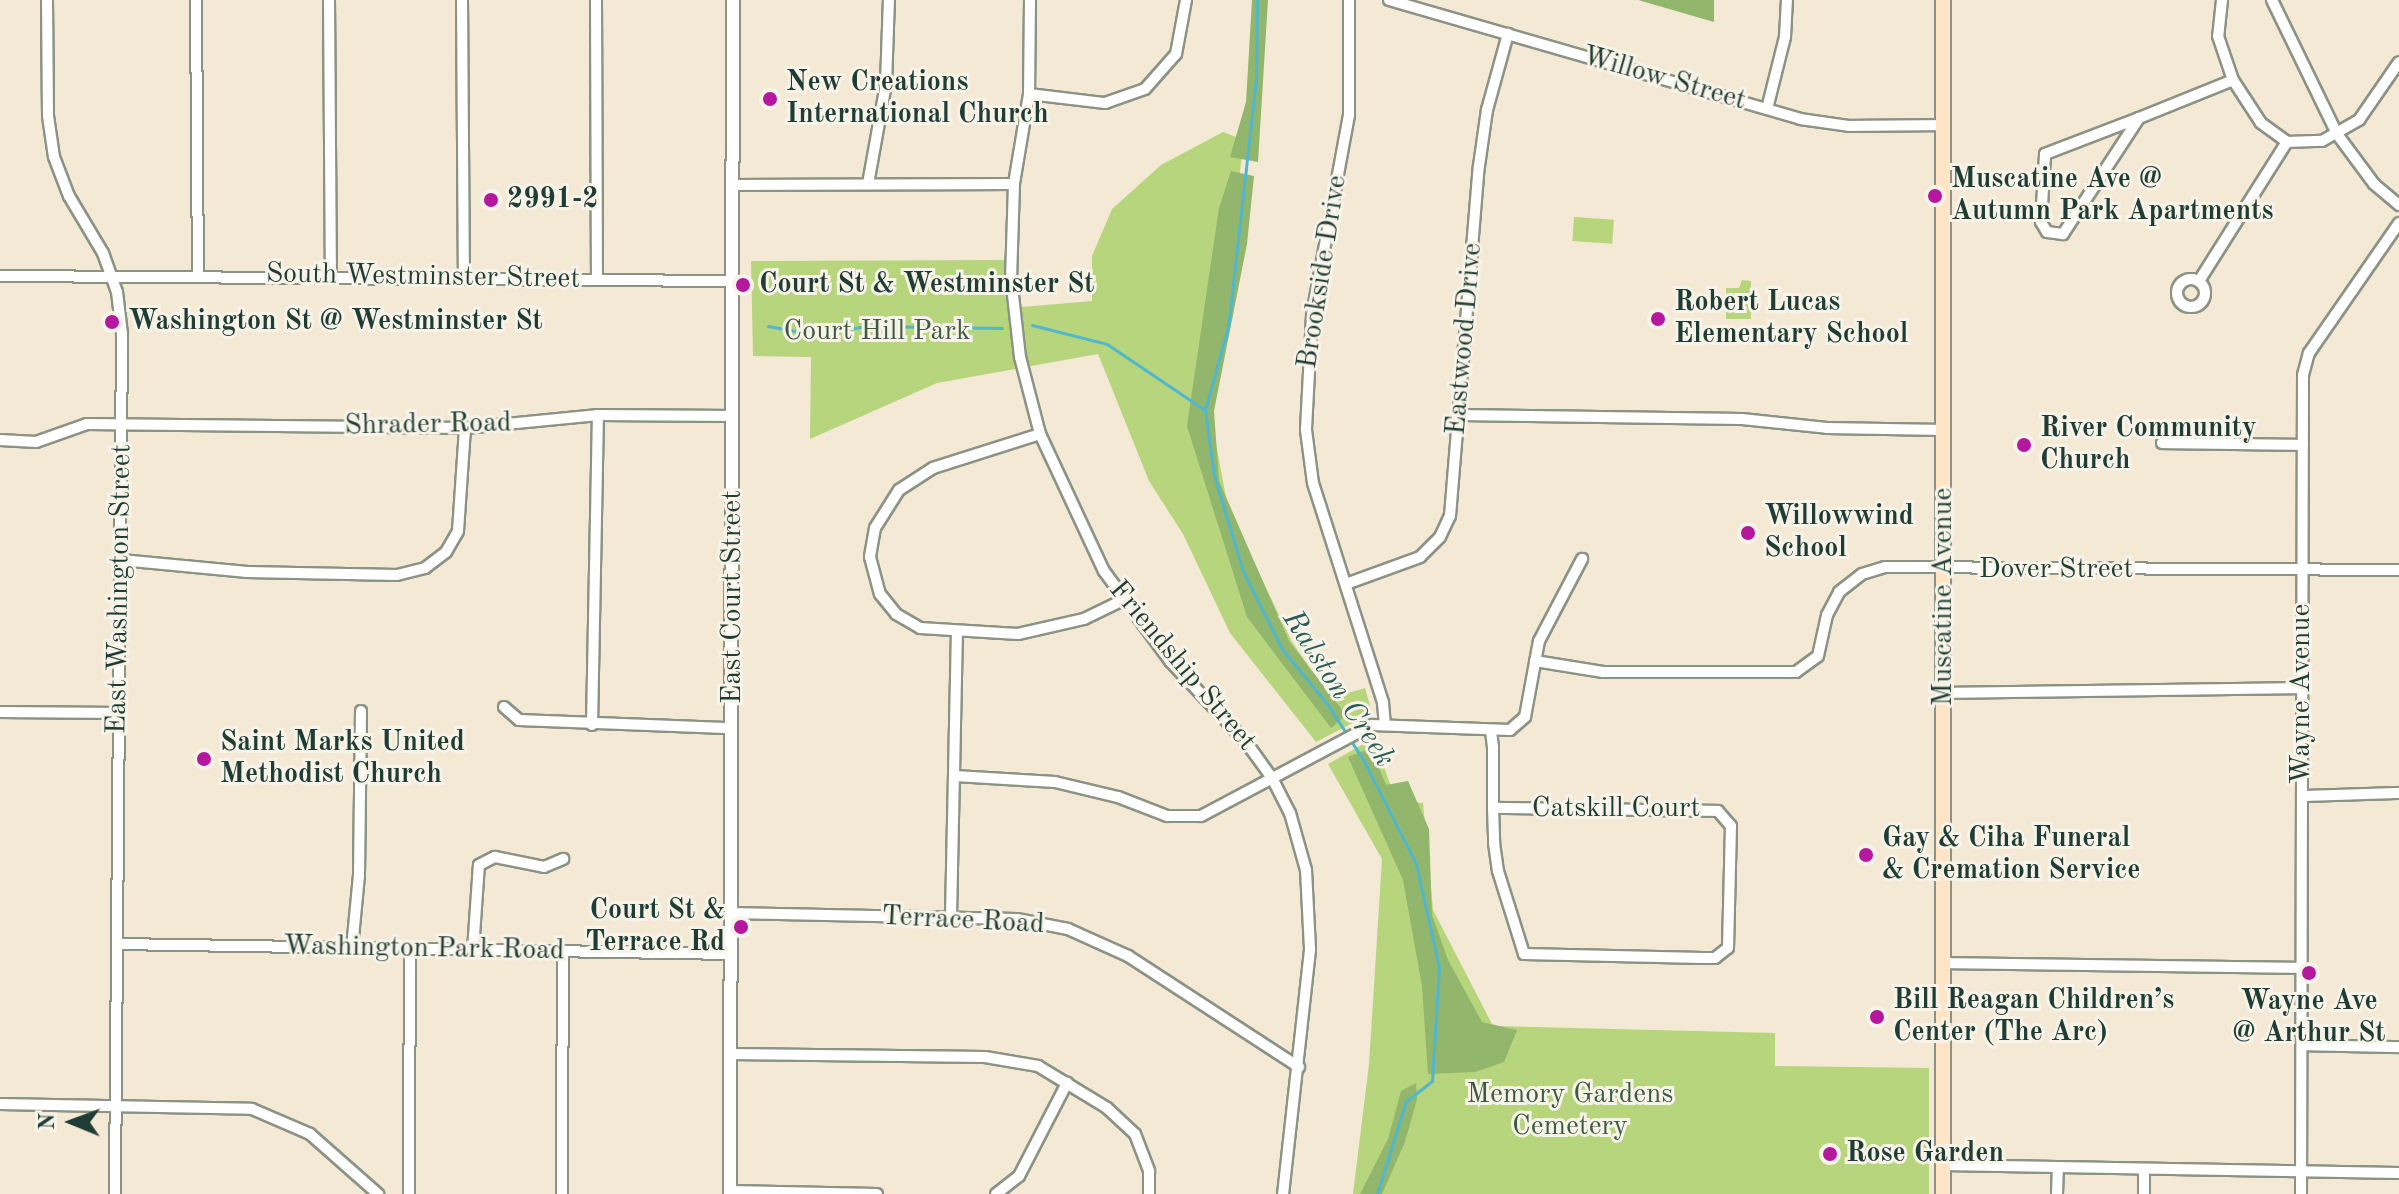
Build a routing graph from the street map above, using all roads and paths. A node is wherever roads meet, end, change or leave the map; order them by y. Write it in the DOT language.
graph roads {
  1 [pos="47,0"];
  2 [pos="196,0"];
  3 [pos="329,0"];
  4 [pos="462,0"];
  5 [pos="596,0"];
  6 [pos="733,0"];
  7 [pos="889,0"];
  8 [pos="1030,0"];
  9 [pos="1186,0"];
  10 [pos="1349,0"];
  11 [pos="1389,0"];
  12 [pos="1787,0"];
  13 [pos="1943,0"];
  14 [pos="2272,0"];
  15 [pos="2220,1"];
  16 [pos="1508,34"];
  17 [pos="2399,62"];
  18 [pos="2233,80"];
  19 [pos="1029,94"];
  20 [pos="1767,109"];
  21 [pos="2139,118"];
  22 [pos="1944,125"];
  23 [pos="2337,134"];
  24 [pos="2287,142"];
  25 [pos="868,184"];
  26 [pos="1014,184"];
  27 [pos="734,185"];
  28 [pos="2399,205"];
  29 [pos="2399,223"];
  30 [pos="198,275"];
  31 [pos="0,276"];
  32 [pos="331,276"];
  33 [pos="112,277"];
  34 [pos="464,278"];
  35 [pos="597,279"];
  36 [pos="734,281"];
  37 [pos="2199,281"];
  38 [pos="598,415"];
  39 [pos="1459,415"];
  40 [pos="733,416"];
  41 [pos="121,424"];
  42 [pos="465,428"];
  43 [pos="1944,430"];
  44 [pos="1040,434"];
  45 [pos="0,440"];
  46 [pos="2162,443"];
  47 [pos="2303,445"];
  48 [pos="1582,559"];
  49 [pos="121,560"];
  50 [pos="1944,568"];
  51 [pos="2303,569"];
  52 [pos="2399,570"];
  53 [pos="1346,584"];
  54 [pos="1123,600"];
  55 [pos="957,632"];
  56 [pos="1535,661"];
  57 [pos="2302,688"];
  58 [pos="1944,693"];
  59 [pos="504,707"];
  60 [pos="361,711"];
  61 [pos="0,712"];
  62 [pos="118,713"];
  63 [pos="592,725"];
  64 [pos="1385,725"];
  65 [pos="732,728"];
  66 [pos="1491,731"];
  67 [pos="955,776"];
  68 [pos="1272,778"];
  69 [pos="2399,793"];
  70 [pos="2302,796"];
  71 [pos="1493,808"];
  72 [pos="563,859"];
  73 [pos="731,913"];
  74 [pos="951,916"];
  75 [pos="117,944"];
  76 [pos="352,948"];
  77 [pos="410,949"];
  78 [pos="473,950"];
  79 [pos="563,951"];
  80 [pos="731,954"];
  81 [pos="1943,963"];
  82 [pos="2302,968"];
  83 [pos="2302,1045"];
  84 [pos="2399,1047"];
  85 [pos="731,1054"];
  86 [pos="1299,1067"];
  87 [pos="1067,1083"];
  88 [pos="0,1104"];
  89 [pos="116,1106"];
  90 [pos="1943,1165"];
  91 [pos="2058,1167"];
  92 [pos="2144,1169"];
  93 [pos="2301,1171"];
  94 [pos="2399,1173"];
  95 [pos="730,1193"];
  96 [pos="115,1194"];
  97 [pos="378,1194"];
  98 [pos="409,1194"];
  99 [pos="562,1194"];
  100 [pos="877,1194"];
  101 [pos="996,1194"];
  102 [pos="1149,1194"];
  103 [pos="1283,1194"];
  104 [pos="1943,1194"];
  105 [pos="2057,1194"];
  106 [pos="2144,1194"];
  107 [pos="2301,1194"];
  1 -- 33 [label="street, East Washington Street"];
  2 -- 30 [label="street"];
  3 -- 32 [label="street"];
  4 -- 34 [label="street"];
  5 -- 35 [label="street"];
  6 -- 27 [label="street, East Court Street"];
  7 -- 25 [label="street"];
  8 -- 19 [label="street, Friendship Street"];
  9 -- 19 [label="street"];
  10 -- 53 [label="street, Brookside Drive"];
  11 -- 16 [label="street, Willow Street"];
  12 -- 20 [label="street"];
  13 -- 22 [label="main road, Muscatine Avenue"];
  14 -- 23 [label="street"];
  15 -- 18 [label="street"];
  16 -- 20 [label="street, Willow Street"];
  16 -- 39 [label="street, Eastwood Drive"];
  17 -- 23 [label="street"];
  18 -- 21 [label="street"];
  18 -- 24 [label="street"];
  19 -- 26 [label="street, Friendship Street"];
  20 -- 22 [label="street, Willow Street"];
  21 -- 21 [label="street"];
  22 -- 43 [label="main road, Muscatine Avenue"];
  23 -- 24 [label="street"];
  23 -- 28 [label="street"];
  24 -- 37 [label="street"];
  25 -- 26 [label="street"];
  25 -- 27 [label="street"];
  26 -- 44 [label="street, Friendship Street"];
  27 -- 36 [label="street, East Court Street"];
  29 -- 47 [label="street, Wayne Avenue"];
  30 -- 32 [label="street, South Westminster Street"];
  30 -- 33 [label="street, South Westminster Street"];
  31 -- 33 [label="street, South Westminster Street"];
  32 -- 34 [label="street, South Westminster Street"];
  33 -- 41 [label="street, East Washington Street"];
  34 -- 35 [label="street, South Westminster Street"];
  35 -- 36 [label="street, South Westminster Street"];
  36 -- 40 [label="street, East Court Street"];
  38 -- 40 [label="street, Shrader Road"];
  38 -- 42 [label="street, Shrader Road"];
  38 -- 63 [label="street"];
  39 -- 43 [label="street"];
  39 -- 53 [label="street, Eastwood Drive"];
  40 -- 65 [label="street, East Court Street"];
  41 -- 42 [label="street, Shrader Road"];
  41 -- 45 [label="street, Shrader Road"];
  41 -- 49 [label="street, East Washington Street"];
  42 -- 49 [label="street"];
  43 -- 50 [label="main road, Muscatine Avenue"];
  44 -- 54 [label="street, Friendship Street"];
  44 -- 55 [label="street"];
  46 -- 47 [label="street"];
  47 -- 51 [label="street, Wayne Avenue"];
  48 -- 56 [label="street"];
  49 -- 62 [label="street, East Washington Street"];
  50 -- 51 [label="street, Dover Street"];
  50 -- 56 [label="street, Dover Street"];
  50 -- 58 [label="main road, Muscatine Avenue"];
  51 -- 52 [label="street, Dover Street"];
  51 -- 57 [label="street, Wayne Avenue"];
  53 -- 64 [label="street, Brookside Drive"];
  54 -- 55 [label="street"];
  54 -- 68 [label="street, Friendship Street"];
  55 -- 67 [label="street"];
  56 -- 66 [label="street"];
  57 -- 58 [label="street"];
  57 -- 70 [label="street, Wayne Avenue"];
  58 -- 81 [label="main road, Muscatine Avenue"];
  59 -- 63 [label="street"];
  60 -- 76 [label="street"];
  61 -- 62 [label="street"];
  62 -- 75 [label="street, East Washington Street"];
  63 -- 65 [label="street"];
  64 -- 66 [label="street"];
  64 -- 68 [label="street"];
  65 -- 73 [label="street, East Court Street"];
  66 -- 71 [label="street, Catskill Court"];
  67 -- 68 [label="street"];
  67 -- 74 [label="street"];
  68 -- 86 [label="street, Friendship Street"];
  69 -- 70 [label="street"];
  70 -- 82 [label="street, Wayne Avenue"];
  71 -- 71 [label="street, Catskill Court"];
  72 -- 78 [label="street"];
  73 -- 74 [label="street, Terrace Road"];
  73 -- 80 [label="street, East Court Street"];
  74 -- 86 [label="street, Terrace Road"];
  75 -- 76 [label="street, Washington Park Road"];
  75 -- 89 [label="street, East Washington Street"];
  76 -- 77 [label="street, Washington Park Road"];
  77 -- 78 [label="street, Washington Park Road"];
  77 -- 98 [label="street"];
  78 -- 79 [label="street, Washington Park Road"];
  79 -- 80 [label="street, Washington Park Road"];
  79 -- 99 [label="street"];
  80 -- 85 [label="street, East Court Street"];
  81 -- 82 [label="street"];
  81 -- 90 [label="main road, Muscatine Avenue"];
  82 -- 83 [label="street, Wayne Avenue"];
  83 -- 84 [label="street"];
  83 -- 93 [label="street, Wayne Avenue"];
  85 -- 87 [label="street"];
  85 -- 95 [label="street, East Court Street"];
  86 -- 103 [label="street, Friendship Street"];
  87 -- 101 [label="street"];
  87 -- 102 [label="street"];
  88 -- 89 [label="street"];
  89 -- 96 [label="street, East Washington Street"];
  89 -- 97 [label="street"];
  90 -- 91 [label="street"];
  90 -- 104 [label="main road, Muscatine Avenue"];
  91 -- 92 [label="street"];
  91 -- 105 [label="street"];
  92 -- 93 [label="street"];
  92 -- 106 [label="street"];
  93 -- 94 [label="street"];
  93 -- 107 [label="street, Wayne Avenue"];
  95 -- 100 [label="street"];
}
